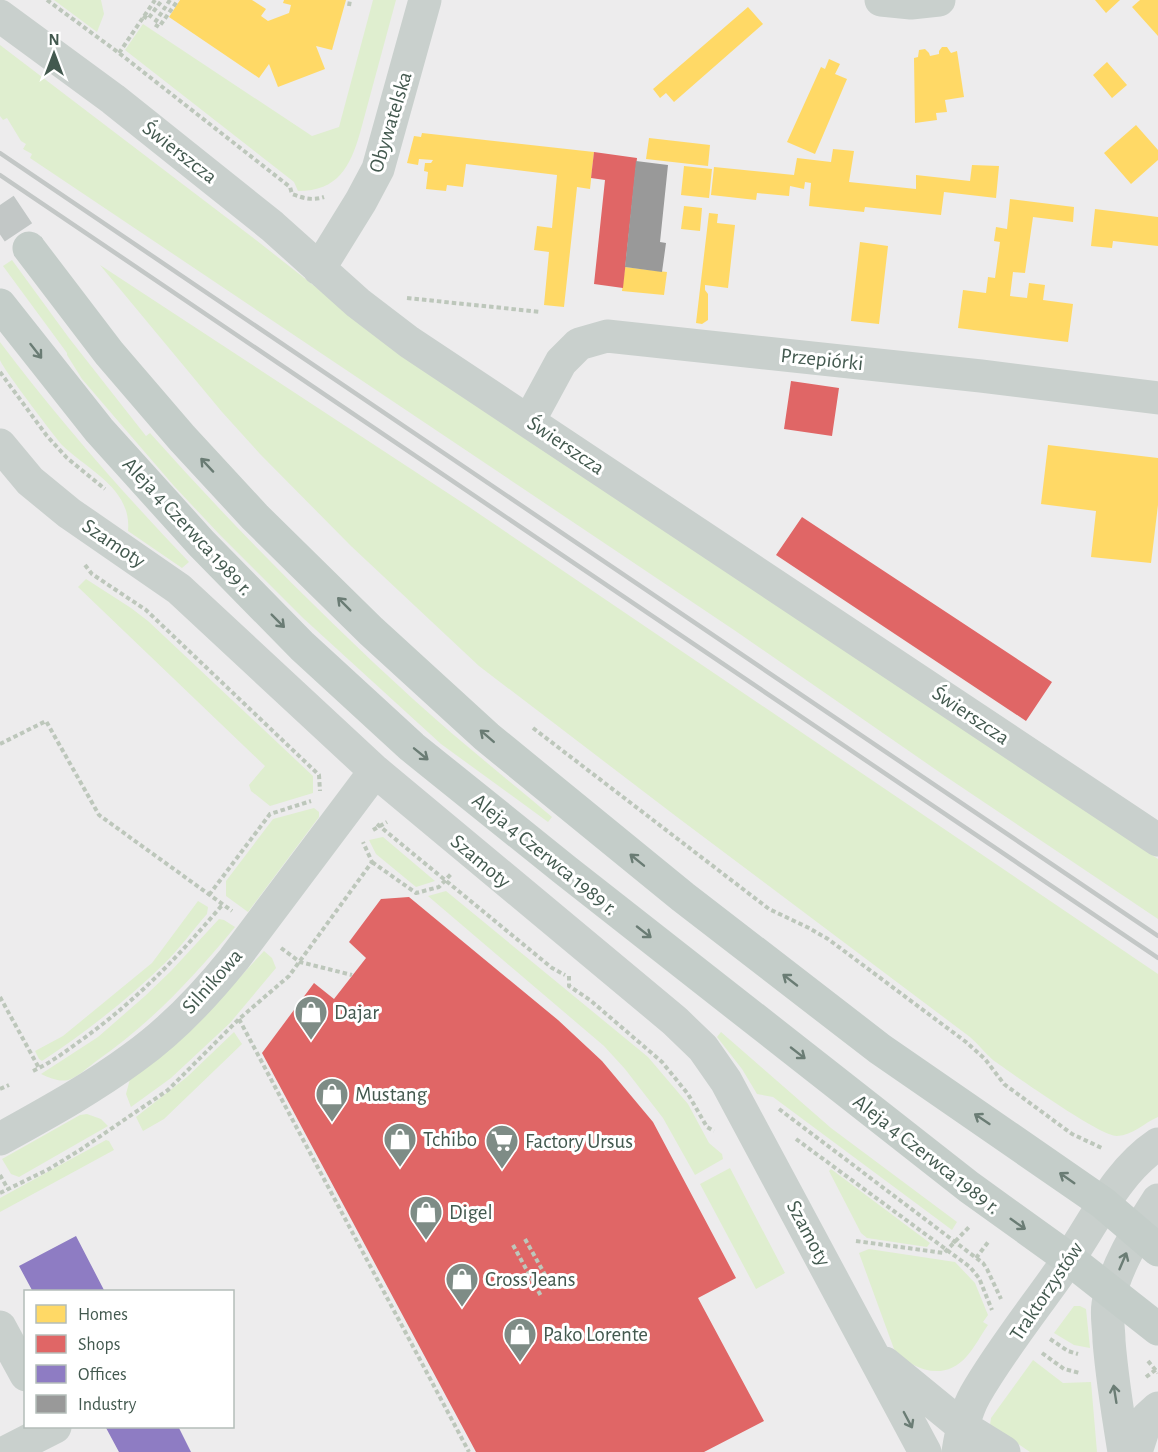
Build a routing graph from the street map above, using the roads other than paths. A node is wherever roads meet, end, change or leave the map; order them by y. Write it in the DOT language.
graph roads {
  1 [pos="425,0"];
  2 [pos="881,0"];
  3 [pos="939,0"];
  4 [pos="0,16"];
  5 [pos="29,248"];
  6 [pos="319,268"];
  7 [pos="0,306"];
  8 [pos="1158,398"];
  9 [pos="529,421"];
  10 [pos="0,445"];
  11 [pos="375,771"];
  12 [pos="1158,840"];
  13 [pos="0,1139"];
  14 [pos="1158,1144"];
  15 [pos="1158,1200"];
  16 [pos="1103,1203"];
  17 [pos="1148,1241"];
  18 [pos="1069,1260"];
  19 [pos="1111,1293"];
  20 [pos="0,1327"];
  21 [pos="1158,1329"];
  22 [pos="871,1351"];
  23 [pos="24,1371"];
  24 [pos="988,1376"];
  25 [pos="915,1389"];
  26 [pos="1158,1408"];
  27 [pos="53,1428"];
  28 [pos="55,1428"];
  29 [pos="960,1439"];
  30 [pos="6,1452"];
  31 [pos="67,1452"];
  32 [pos="925,1452"];
  33 [pos="1004,1452"];
  34 [pos="1124,1452"];
  35 [pos="1136,1452"];
  1 -- 6 [label="street, Obywatelska"];
  2 -- 3 [label="street"];
  4 -- 6 [label="street, Świerszcza"];
  16 -- 5 [label="main road, one-way"];
  6 -- 9 [label="street, Świerszcza"];
  7 -- 18 [label="main road, Aleja 4 Czerwca 1989 r., one-way"];
  8 -- 9 [label="street, Przepiórki"];
  9 -- 12 [label="street, Świerszcza"];
  10 -- 11 [label="street, Szamoty"];
  11 -- 13 [label="street, Silnikowa"];
  11 -- 22 [label="street, Szamoty"];
  14 -- 16 [label="street, Traktorzystów"];
  15 -- 17 [label="street"];
  16 -- 17 [label="main road"];
  16 -- 18 [label="street, Traktorzystów"];
  19 -- 17 [label="street, one-way"];
  18 -- 19 [label="main road, Aleja 4 Czerwca 1989 r."];
  18 -- 24 [label="street, Traktorzystów"];
  19 -- 21 [label="main road, Aleja 4 Czerwca 1989 r."];
  34 -- 19 [label="street, one-way"];
  20 -- 23 [label="street"];
  22 -- 25 [label="street, Szamoty"];
  22 -- 32 [label="street, Szamoty, one-way"];
  24 -- 25 [label="street"];
  24 -- 29 [label="street, Traktorzystów"];
  25 -- 29 [label="street, Szamoty"];
  26 -- 35 [label="street"];
  27 -- 30 [label="street"];
  28 -- 31 [label="street"];
  29 -- 33 [label="street, Szamoty"];
}
